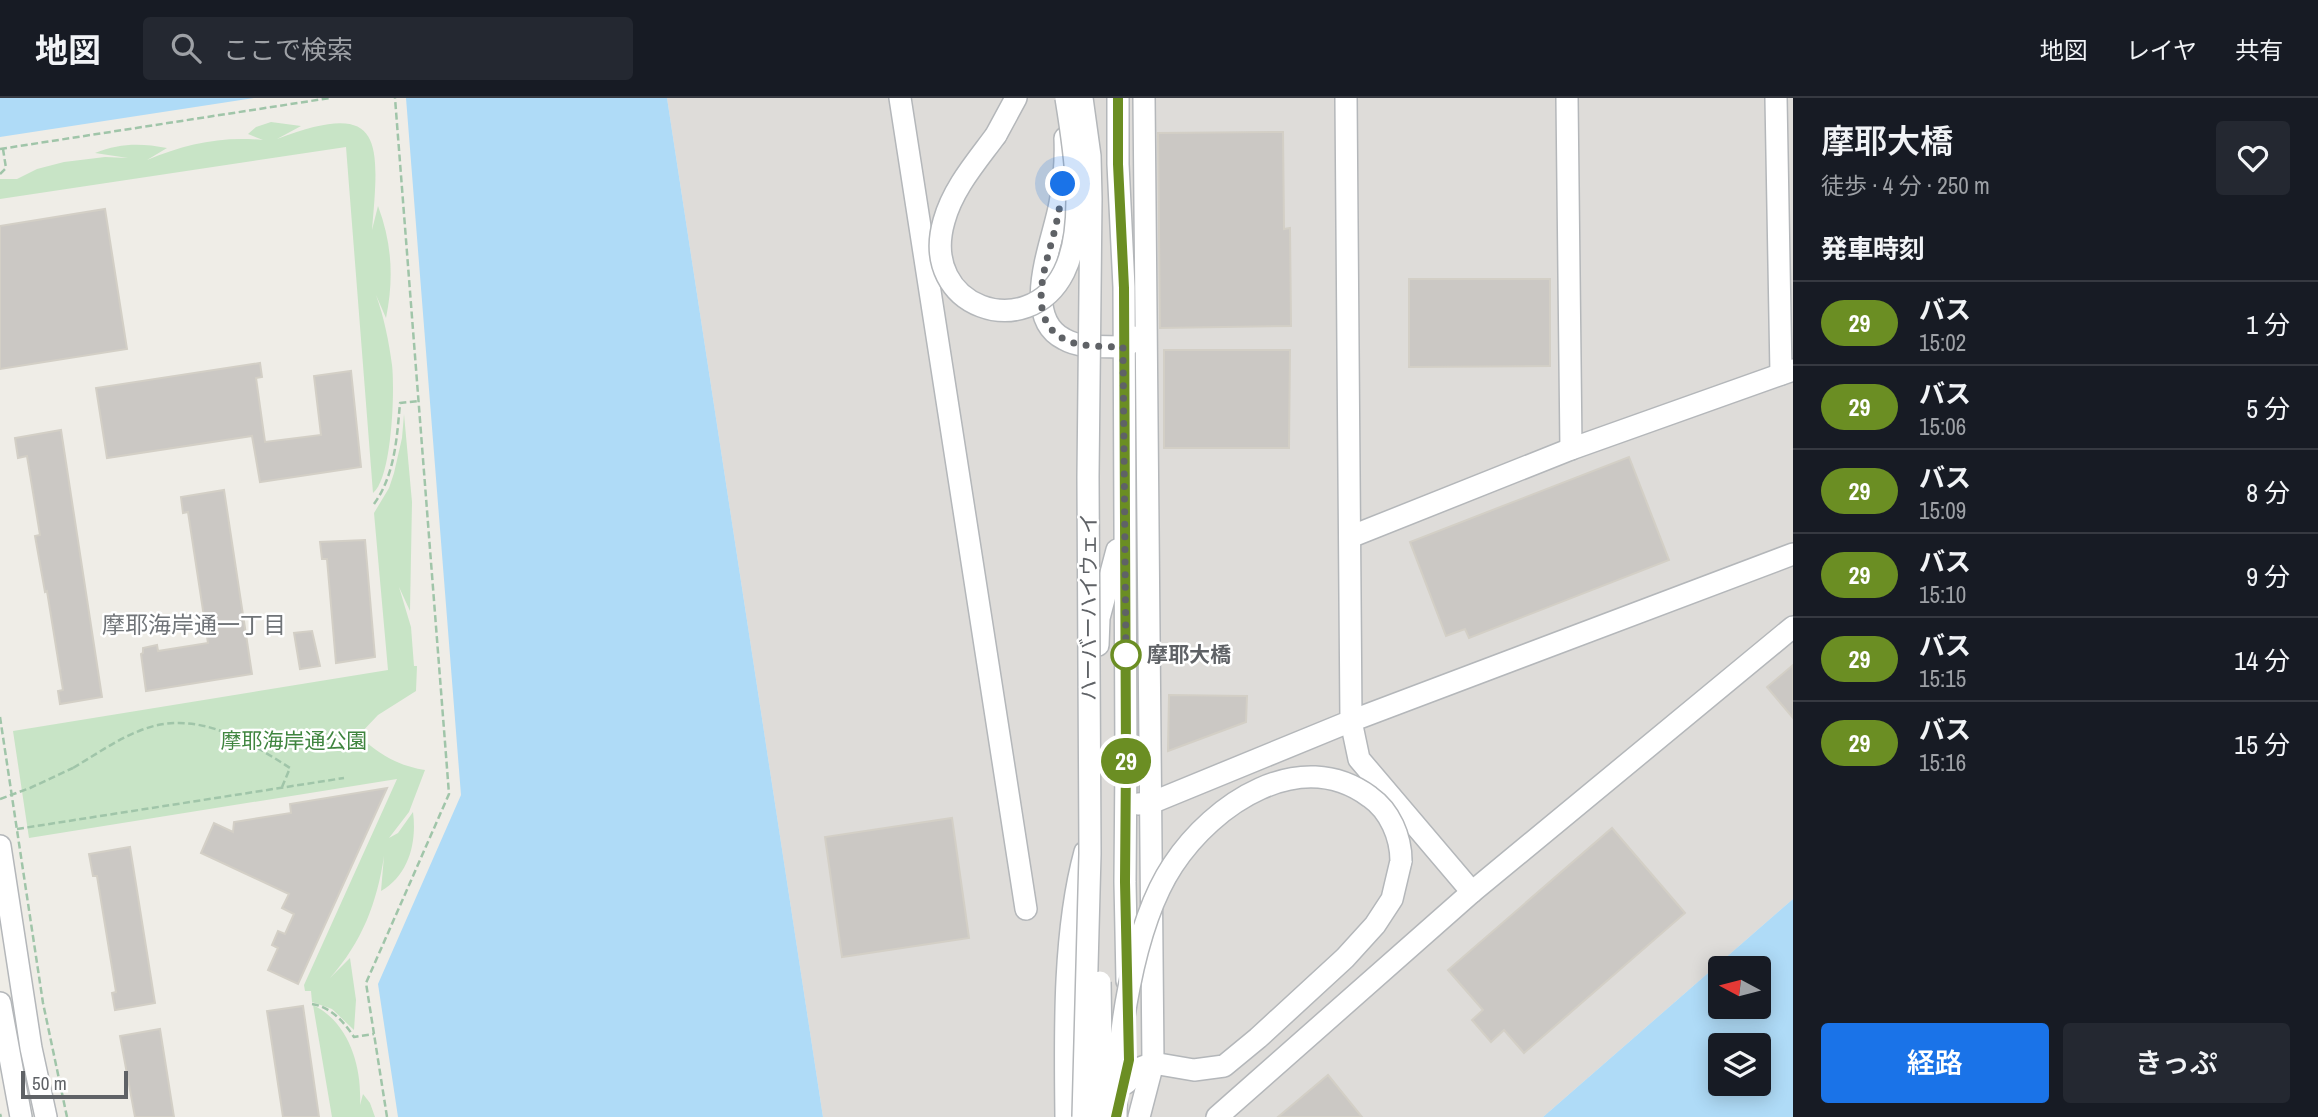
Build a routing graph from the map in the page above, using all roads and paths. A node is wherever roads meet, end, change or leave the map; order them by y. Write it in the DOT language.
graph roads {
  1 [pos="330,98"];
  2 [pos="394,98"];
  3 [pos="901,98"];
  4 [pos="1016,98"];
  5 [pos="1063,98"];
  6 [pos="1082,98"];
  7 [pos="1091,98"];
  8 [pos="1118,98"];
  9 [pos="1144,98"];
  10 [pos="1346,98"];
  11 [pos="1567,98"];
  12 [pos="1776,98"];
  13 [pos="1144,143"];
  14 [pos="1,149"];
  15 [pos="0,174"];
  16 [pos="1123,347"];
  17 [pos="1787,372"];
  18 [pos="418,401"];
  19 [pos="1571,449"];
  20 [pos="374,504"];
  21 [pos="1124,521"];
  22 [pos="1350,537"];
  23 [pos="1793,554"];
  24 [pos="1793,627"];
  25 [pos="0,717"];
  26 [pos="1351,722"];
  27 [pos="344,778"];
  28 [pos="282,788"];
  29 [pos="0,799"];
  30 [pos="1151,803"];
  31 [pos="1126,804"];
  32 [pos="18,829"];
  33 [pos="0,846"];
  34 [pos="1472,892"];
  35 [pos="1026,909"];
  36 [pos="0,1003"];
  37 [pos="313,1004"];
  38 [pos="374,1034"];
  39 [pos="1153,1063"];
  40 [pos="1125,1083"];
  41 [pos="21,1117"];
  42 [pos="46,1117"];
  43 [pos="67,1117"];
  44 [pos="387,1117"];
  45 [pos="1066,1117"];
  46 [pos="1083,1117"];
  47 [pos="1102,1117"];
  48 [pos="1116,1117"];
  49 [pos="1139,1117"];
  50 [pos="1217,1117"];
  1 -- 14 [label="path"];
  2 -- 18 [label="path"];
  3 -- 35 [label="street"];
  4 -- 5 [label="street, bridge"];
  5 -- 16 [label="street, bridge"];
  6 -- 46 [label="street, ハーバーハイウェイ, bridge"];
  7 -- 47 [label="street, ハーバーハイウェイ, bridge"];
  8 -- 16 [label="street"];
  9 -- 13 [label="street"];
  10 -- 22 [label="street"];
  11 -- 19 [label="street"];
  12 -- 17 [label="street"];
  13 -- 16 [label="street"];
  13 -- 30 [label="street"];
  14 -- 15 [label="path"];
  16 -- 21 [label="street"];
  17 -- 19 [label="street"];
  18 -- 20 [label="path"];
  18 -- 38 [label="path"];
  19 -- 22 [label="street"];
  21 -- 31 [label="street"];
  21 -- 45 [label="street"];
  22 -- 26 [label="street"];
  23 -- 26 [label="street"];
  24 -- 34 [label="street"];
  25 -- 32 [label="path"];
  26 -- 30 [label="street"];
  26 -- 34 [label="street"];
  27 -- 28 [label="path"];
  28 -- 29 [label="path, bridge"];
  28 -- 32 [label="path"];
  30 -- 31 [label="street"];
  30 -- 39 [label="street"];
  31 -- 40 [label="street"];
  32 -- 43 [label="path"];
  33 -- 42 [label="street"];
  34 -- 50 [label="street"];
  36 -- 41 [label="street"];
  37 -- 38 [label="path"];
  38 -- 44 [label="path"];
  39 -- 40 [label="street"];
  39 -- 48 [label="street, bridge"];
  39 -- 49 [label="street"];
  40 -- 48 [label="street"];
}
